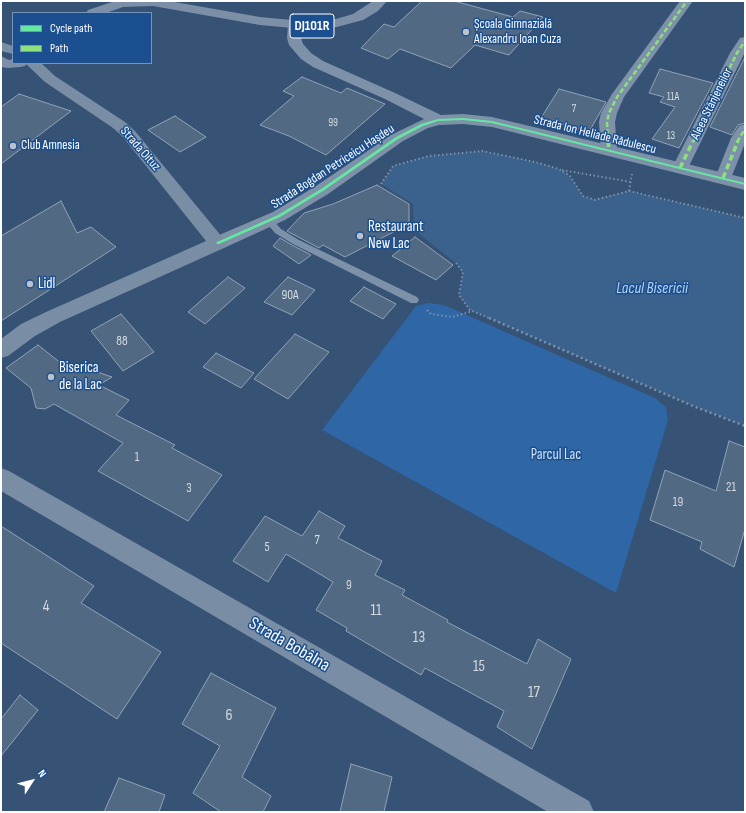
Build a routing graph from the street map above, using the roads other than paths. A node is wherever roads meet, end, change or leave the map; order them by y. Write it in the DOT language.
graph roads {
  1 [pos="381,1"];
  2 [pos="686,1"];
  3 [pos="122,2"];
  4 [pos="96,12"];
  5 [pos="295,25"];
  6 [pos="745,41"];
  7 [pos="22,64"];
  8 [pos="438,120"];
  9 [pos="745,129"];
  10 [pos="609,150"];
  11 [pos="680,168"];
  12 [pos="723,178"];
  13 [pos="745,184"];
  14 [pos="269,221"];
  15 [pos="218,243"];
  16 [pos="414,300"];
  17 [pos="1,350"];
  18 [pos="1,479"];
  19 [pos="578,812"];
  1 -- 5 [label="main road, DJ101R"];
  2 -- 10 [label="street"];
  3 -- 4 [label="main road, DJ101R"];
  3 -- 5 [label="main road, DJ101R"];
  5 -- 8 [label="street, Strada Ion Heliade Rădulescu"];
  6 -- 11 [label="street, Aleea Stânjeneilor"];
  7 -- 15 [label="main road, Strada Oituz"];
  8 -- 10 [label="street, Strada Ion Heliade Rădulescu"];
  8 -- 14 [label="street, Strada Bogdan Petriceicu Hașdeu"];
  9 -- 12 [label="street"];
  10 -- 11 [label="street, Strada Ion Heliade Rădulescu"];
  11 -- 12 [label="street, Strada Ion Heliade Rădulescu"];
  12 -- 13 [label="street, Strada Ion Heliade Rădulescu"];
  14 -- 15 [label="street, Strada Bogdan Petriceicu Hașdeu"];
  14 -- 16 [label="lane"];
  15 -- 17 [label="main road, Strada Bogdan Petriceicu Hașdeu"];
  18 -- 19 [label="main road, Strada Bobâlna"];
}
